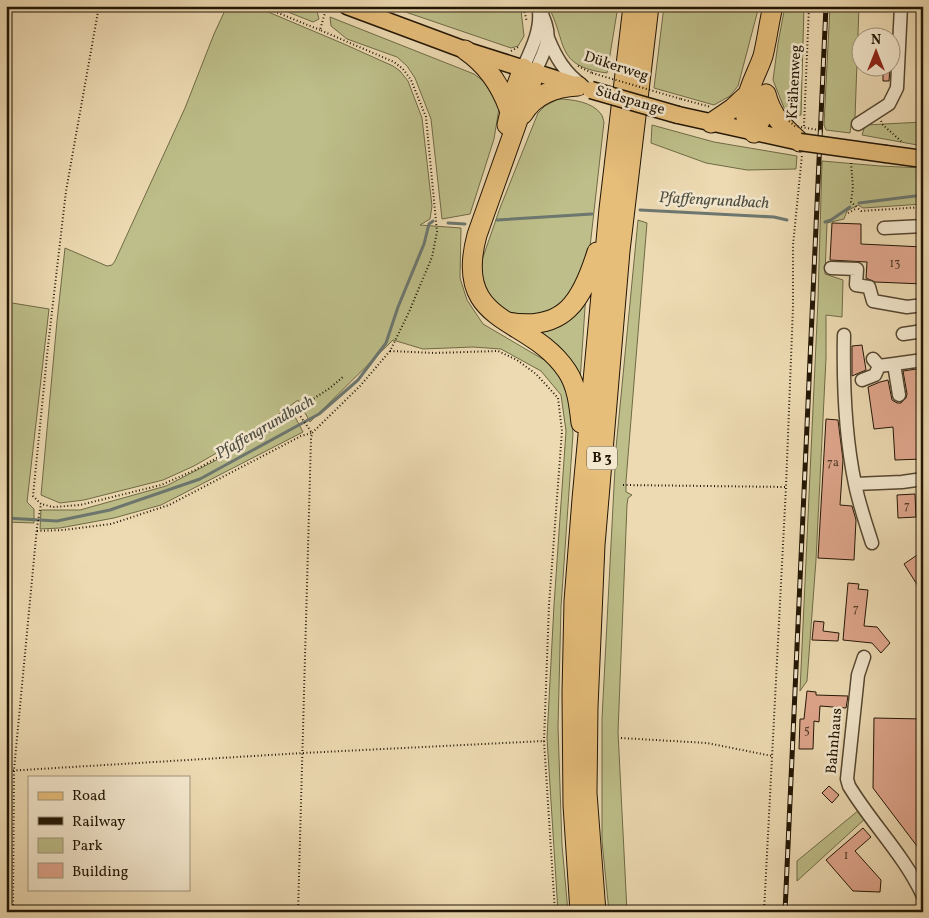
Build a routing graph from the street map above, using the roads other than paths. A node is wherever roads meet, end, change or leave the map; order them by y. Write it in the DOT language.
graph roads {
  1 [pos="347,6"];
  2 [pos="538,6"];
  3 [pos="634,6"];
  4 [pos="649,6"];
  5 [pos="772,6"];
  6 [pos="901,6"];
  7 [pos="548,38"];
  8 [pos="465,50"];
  9 [pos="763,56"];
  10 [pos="529,70"];
  11 [pos="587,84"];
  12 [pos="766,94"];
  13 [pos="747,95"];
  14 [pos="514,115"];
  15 [pos="711,123"];
  16 [pos="858,124"];
  17 [pos="782,132"];
  18 [pos="754,133"];
  19 [pos="802,146"];
  20 [pos="923,159"];
  21 [pos="609,209"];
  22 [pos="923,226"];
  23 [pos="884,228"];
  24 [pos="831,268"];
  25 [pos="923,305"];
  26 [pos="506,322"];
  27 [pos="923,331"];
  28 [pos="903,334"];
  29 [pos="844,335"];
  30 [pos="923,360"];
  31 [pos="894,364"];
  32 [pos="862,380"];
  33 [pos="899,394"];
  34 [pos="923,479"];
  35 [pos="855,484"];
  36 [pos="582,499"];
  37 [pos="872,543"];
  38 [pos="864,657"];
  39 [pos="923,896"];
  40 [pos="580,912"];
  41 [pos="596,912"];
  1 -- 8 [label="main road, Südspange"];
  2 -- 7 [label="street"];
  2 -- 10 [label="street"];
  3 -- 21 [label="highway, B 3"];
  4 -- 41 [label="highway, B 3"];
  5 -- 9 [label="highway"];
  6 -- 16 [label="street"];
  7 -- 10 [label="street"];
  7 -- 11 [label="street"];
  8 -- 10 [label="main road, Südspange"];
  8 -- 14 [label="highway"];
  9 -- 12 [label="highway"];
  9 -- 13 [label="highway"];
  10 -- 11 [label="main road, Südspange"];
  10 -- 14 [label="highway, B 3"];
  11 -- 14 [label="highway, B 3"];
  11 -- 15 [label="main road, Südspange, bridge"];
  12 -- 17 [label="highway"];
  12 -- 18 [label="highway"];
  13 -- 15 [label="highway"];
  13 -- 18 [label="highway"];
  14 -- 26 [label="highway, B 3"];
  15 -- 18 [label="main road, Südspange"];
  17 -- 18 [label="main road, Südspange"];
  17 -- 19 [label="highway"];
  19 -- 20 [label="main road, bridge"];
  21 -- 26 [label="highway, B 3"];
  21 -- 36 [label="highway, B 3"];
  22 -- 23 [label="street"];
  24 -- 25 [label="street"];
  26 -- 36 [label="highway, B 3"];
  27 -- 28 [label="street"];
  29 -- 35 [label="street"];
  30 -- 31 [label="street"];
  31 -- 32 [label="street"];
  31 -- 33 [label="street"];
  34 -- 35 [label="street"];
  35 -- 37 [label="street"];
  36 -- 40 [label="highway, B 3"];
  38 -- 39 [label="street, Bahnhaus"];
}
